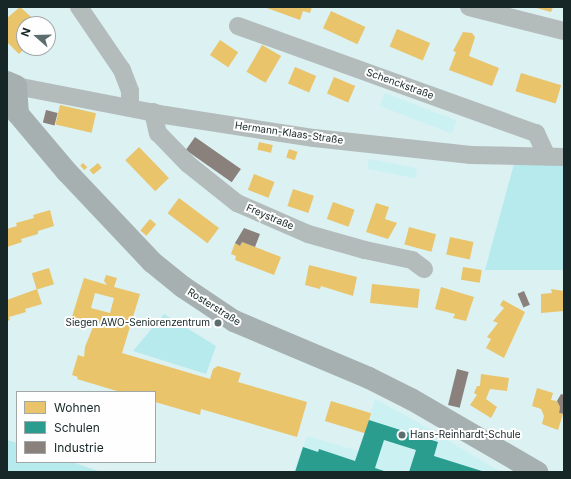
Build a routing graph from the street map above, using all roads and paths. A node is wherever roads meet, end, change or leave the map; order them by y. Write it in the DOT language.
graph roads {
  1 [pos="79,7"];
  2 [pos="469,7"];
  3 [pos="238,26"];
  4 [pos="564,31"];
  5 [pos="11,84"];
  6 [pos="130,107"];
  7 [pos="153,112"];
  8 [pos="555,157"];
  9 [pos="424,269"];
  10 [pos="537,472"];
  1 -- 6 [label="street"];
  2 -- 4 [label="street"];
  3 -- 8 [label="street, Schenckstraße"];
  5 -- 6 [label="street, Hermann-Klaas-Straße"];
  5 -- 10 [label="street, Rosterstraße"];
  6 -- 7 [label="street, Hermann-Klaas-Straße"];
  7 -- 8 [label="street, Hermann-Klaas-Straße"];
  7 -- 9 [label="street, Freystraße"];
}
